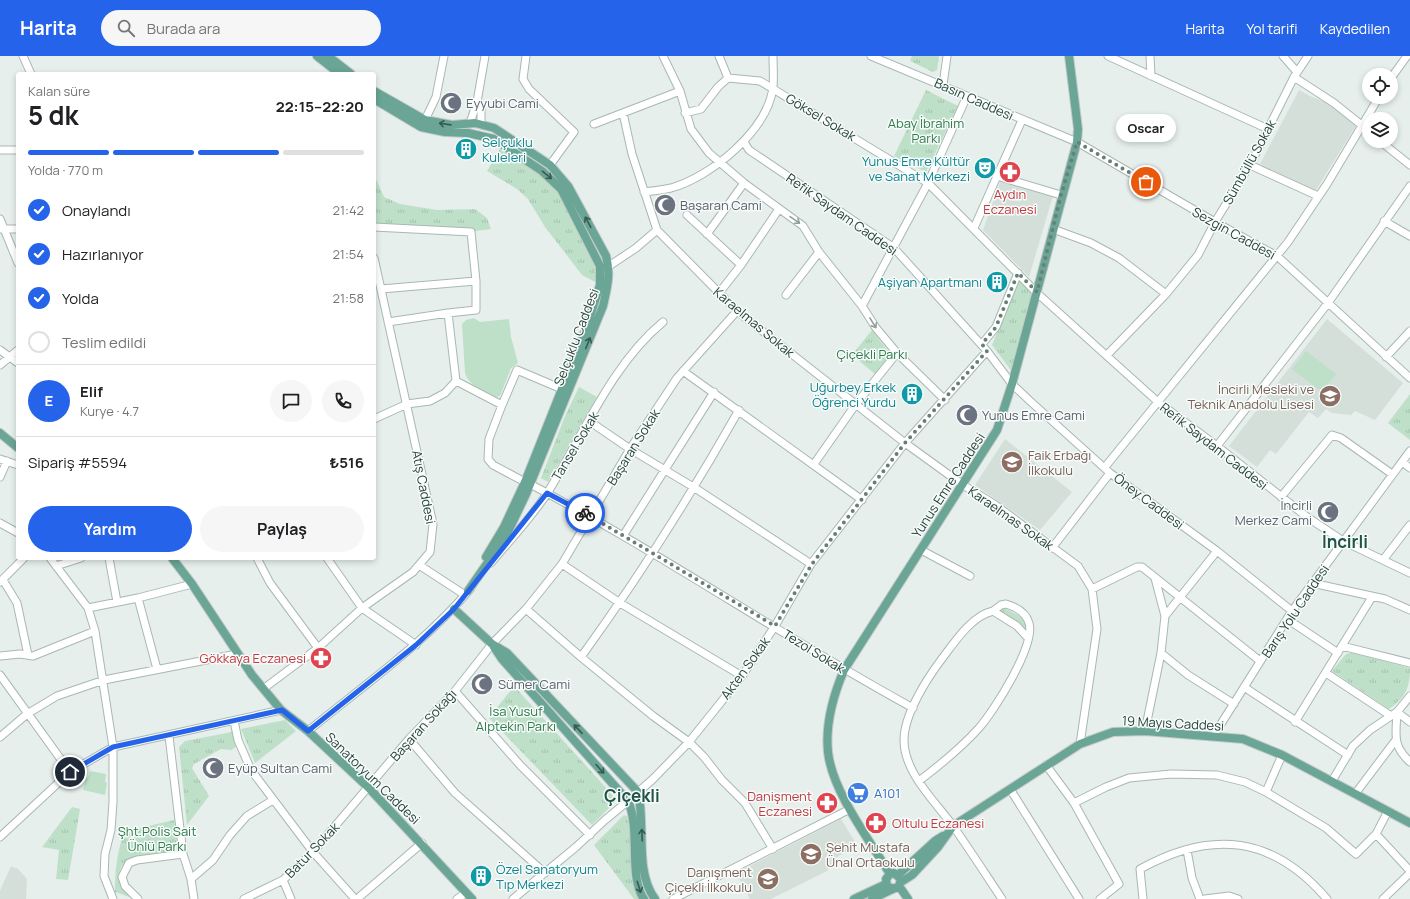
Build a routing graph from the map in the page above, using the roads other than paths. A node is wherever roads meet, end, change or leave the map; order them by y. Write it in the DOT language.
graph roads {
  1 [pos="23,56"];
  2 [pos="317,56"];
  3 [pos="328,56"];
  4 [pos="444,56"];
  5 [pos="485,56"];
  6 [pos="526,56"];
  7 [pos="663,56"];
  8 [pos="719,56"];
  9 [pos="773,56"];
  10 [pos="871,56"];
  11 [pos="947,56"];
  12 [pos="1069,56"];
  13 [pos="1108,56"];
  14 [pos="1150,56"];
  15 [pos="1283,56"];
  16 [pos="1308,56"];
  17 [pos="1407,56"];
  18 [pos="1398,68"];
  19 [pos="30,72"];
  20 [pos="337,72"];
  21 [pos="348,72"];
  22 [pos="1296,75"];
  23 [pos="1151,76"];
  24 [pos="728,78"];
  25 [pos="943,85"];
  26 [pos="773,88"];
  27 [pos="376,92"];
  28 [pos="680,92"];
  29 [pos="967,96"];
  30 [pos="376,100"];
  31 [pos="477,102"];
  32 [pos="1374,104"];
  33 [pos="623,113"];
  34 [pos="686,113"];
  35 [pos="425,120"];
  36 [pos="1022,120"];
  37 [pos="470,123"];
  38 [pos="594,124"];
  39 [pos="1361,124"];
  40 [pos="481,125"];
  41 [pos="1268,129"];
  42 [pos="744,142"];
  43 [pos="1077,142"];
  44 [pos="1388,148"];
  45 [pos="0,150"];
  46 [pos="16,150"];
  47 [pos="719,162"];
  48 [pos="550,165"];
  49 [pos="1250,165"];
  50 [pos="1410,166"];
  51 [pos="997,176"];
  52 [pos="928,182"];
  53 [pos="744,183"];
  54 [pos="1410,186"];
  55 [pos="644,192"];
  56 [pos="1061,195"];
  57 [pos="1318,196"];
  58 [pos="779,209"];
  59 [pos="687,216"];
  60 [pos="0,219"];
  61 [pos="1384,221"];
  62 [pos="1215,222"];
  63 [pos="376,227"];
  64 [pos="974,228"];
  65 [pos="1,229"];
  66 [pos="16,229"];
  67 [pos="1053,229"];
  68 [pos="657,230"];
  69 [pos="707,234"];
  70 [pos="1410,236"];
  71 [pos="894,248"];
  72 [pos="819,252"];
  73 [pos="1277,256"];
  74 [pos="16,259"];
  75 [pos="741,265"];
  76 [pos="609,266"];
  77 [pos="376,268"];
  78 [pos="1018,273"];
  79 [pos="476,282"];
  80 [pos="380,289"];
  81 [pos="1037,292"];
  82 [pos="718,293"];
  83 [pos="1166,294"];
  84 [pos="786,295"];
  85 [pos="1328,303"];
  86 [pos="862,306"];
  87 [pos="737,311"];
  88 [pos="448,313"];
  89 [pos="388,322"];
  90 [pos="664,322"];
  91 [pos="1410,331"];
  92 [pos="982,344"];
  93 [pos="0,350"];
  94 [pos="987,351"];
  95 [pos="16,352"];
  96 [pos="897,353"];
  97 [pos="1107,355"];
  98 [pos="9,357"];
  99 [pos="1386,357"];
  100 [pos="16,362"];
  101 [pos="0,365"];
  102 [pos="683,371"];
  103 [pos="1410,378"];
  104 [pos="456,381"];
  105 [pos="1012,384"];
  106 [pos="562,390"];
  107 [pos="714,392"];
  108 [pos="945,400"];
  109 [pos="1158,402"];
  110 [pos="407,404"];
  111 [pos="856,404"];
  112 [pos="502,405"];
  113 [pos="739,410"];
  114 [pos="376,418"];
  115 [pos="590,421"];
  116 [pos="0,433"];
  117 [pos="905,443"];
  118 [pos="16,446"];
  119 [pos="1216,446"];
  120 [pos="630,449"];
  121 [pos="1410,451"];
  122 [pos="3,460"];
  123 [pos="1402,462"];
  124 [pos="16,464"];
  125 [pos="814,464"];
  126 [pos="1410,468"];
  127 [pos="664,470"];
  128 [pos="1107,470"];
  129 [pos="1392,474"];
  130 [pos="0,476"];
  131 [pos="528,483"];
  132 [pos="963,485"];
  133 [pos="695,488"];
  134 [pos="547,493"];
  135 [pos="1281,497"];
  136 [pos="862,500"];
  137 [pos="591,516"];
  138 [pos="0,523"];
  139 [pos="1410,526"];
  140 [pos="16,532"];
  141 [pos="623,536"];
  142 [pos="1343,541"];
  143 [pos="1052,548"];
  144 [pos="921,550"];
  145 [pos="1217,552"];
  146 [pos="653,554"];
  147 [pos="22,560"];
  148 [pos="52,560"];
  149 [pos="76,560"];
  150 [pos="109,560"];
  151 [pos="174,560"];
  152 [pos="258,560"];
  153 [pos="329,560"];
  154 [pos="1383,560"];
  155 [pos="562,564"];
  156 [pos="812,564"];
  157 [pos="419,565"];
  158 [pos="56,566"];
  159 [pos="1410,573"];
  160 [pos="970,576"];
  161 [pos="1155,577"];
  162 [pos="1,581"];
  163 [pos="1312,583"];
  164 [pos="192,584"];
  165 [pos="1092,589"];
  166 [pos="466,593"];
  167 [pos="1372,597"];
  168 [pos="138,598"];
  169 [pos="1179,598"];
  170 [pos="117,602"];
  171 [pos="620,603"];
  172 [pos="88,608"];
  173 [pos="362,608"];
  174 [pos="454,609"];
  175 [pos="526,609"];
  176 [pos="1410,610"];
  177 [pos="993,611"];
  178 [pos="1292,611"];
  179 [pos="1165,616"];
  180 [pos="1287,619"];
  181 [pos="775,626"];
  182 [pos="95,631"];
  183 [pos="1028,638"];
  184 [pos="492,644"];
  185 [pos="416,645"];
  186 [pos="318,648"];
  187 [pos="1340,650"];
  188 [pos="237,654"];
  189 [pos="1160,654"];
  190 [pos="28,655"];
  191 [pos="0,656"];
  192 [pos="582,657"];
  193 [pos="1260,662"];
  194 [pos="1410,663"];
  195 [pos="157,669"];
  196 [pos="844,670"];
  197 [pos="1326,673"];
  198 [pos="0,675"];
  199 [pos="742,676"];
  200 [pos="104,680"];
  201 [pos="1244,687"];
  202 [pos="263,689"];
  203 [pos="455,691"];
  204 [pos="1410,696"];
  205 [pos="1234,704"];
  206 [pos="913,708"];
  207 [pos="282,710"];
  208 [pos="27,714"];
  209 [pos="1394,714"];
  210 [pos="234,722"];
  211 [pos="1295,722"];
  212 [pos="1410,722"];
  213 [pos="308,731"];
  214 [pos="1145,731"];
  215 [pos="1214,735"];
  216 [pos="169,736"];
  217 [pos="0,737"];
  218 [pos="409,739"];
  219 [pos="1395,741"];
  220 [pos="688,742"];
  221 [pos="1080,744"];
  222 [pos="113,747"];
  223 [pos="1282,754"];
  224 [pos="1348,755"];
  225 [pos="1410,762"];
  226 [pos="1046,765"];
  227 [pos="70,772"];
  228 [pos="919,781"];
  229 [pos="1332,781"];
  230 [pos="368,787"];
  231 [pos="1010,789"];
  232 [pos="638,792"];
  233 [pos="1266,792"];
  234 [pos="1355,794"];
  235 [pos="273,800"];
  236 [pos="628,801"];
  237 [pos="1074,803"];
  238 [pos="850,809"];
  239 [pos="1388,811"];
  240 [pos="1410,823"];
  241 [pos="953,826"];
  242 [pos="1,834"];
  243 [pos="1376,834"];
  244 [pos="590,835"];
  245 [pos="422,843"];
  246 [pos="773,849"];
  247 [pos="1187,850"];
  248 [pos="313,852"];
  249 [pos="183,854"];
  250 [pos="1410,872"];
  251 [pos="545,873"];
  252 [pos="191,879"];
  253 [pos="283,880"];
  254 [pos="895,882"];
  255 [pos="466,893"];
  256 [pos="113,899"];
  257 [pos="138,899"];
  258 [pos="194,899"];
  259 [pos="246,899"];
  260 [pos="291,899"];
  261 [pos="356,899"];
  262 [pos="458,899"];
  263 [pos="472,899"];
  264 [pos="513,899"];
  265 [pos="644,899"];
  266 [pos="655,899"];
  267 [pos="673,899"];
  268 [pos="854,899"];
  269 [pos="872,899"];
  270 [pos="908,899"];
  271 [pos="1002,899"];
  272 [pos="1079,899"];
  273 [pos="1100,899"];
  274 [pos="1143,899"];
  275 [pos="1200,899"];
  276 [pos="1205,899"];
  277 [pos="1238,899"];
  278 [pos="1327,899"];
  279 [pos="1384,899"];
  1 -- 19 [label="street"];
  2 -- 20 [label="main road"];
  3 -- 21 [label="main road"];
  4 -- 35 [label="street"];
  5 -- 31 [label="street"];
  6 -- 48 [label="street"];
  7 -- 28 [label="street"];
  8 -- 24 [label="street"];
  9 -- 26 [label="street"];
  10 -- 25 [label="street, Basın Caddesi"];
  11 -- 25 [label="street"];
  12 -- 43 [label="main road, Yunus Emre Caddesi"];
  13 -- 23 [label="street"];
  14 -- 23 [label="street"];
  15 -- 22 [label="street"];
  16 -- 22 [label="street, Sümbüllü Sokak"];
  17 -- 18 [label="street"];
  22 -- 39 [label="street"];
  22 -- 41 [label="street, Sümbüllü Sokak"];
  23 -- 41 [label="street"];
  24 -- 26 [label="street, Göksel Sokak"];
  24 -- 34 [label="street"];
  25 -- 29 [label="street, Basın Caddesi"];
  26 -- 42 [label="street"];
  26 -- 52 [label="street, Göksel Sokak"];
  27 -- 35 [label="main road, Selçuklu Caddesi"];
  28 -- 33 [label="street"];
  28 -- 34 [label="street"];
  29 -- 36 [label="street, Basın Caddesi"];
  29 -- 52 [label="street"];
  30 -- 106 [label="main road, Selçuklu Caddesi, one-way"];
  31 -- 37 [label="street"];
  31 -- 40 [label="street"];
  32 -- 39 [label="street"];
  33 -- 38 [label="street"];
  33 -- 55 [label="street"];
  34 -- 47 [label="street"];
  37 -- 35 [label="main road, Selçuklu Caddesi, one-way"];
  36 -- 43 [label="street, Basın Caddesi"];
  36 -- 51 [label="street"];
  37 -- 40 [label="main road, Selçuklu Caddesi"];
  39 -- 57 [label="street"];
  40 -- 48 [label="main road, Selçuklu Caddesi"];
  41 -- 49 [label="street, Sümbüllü Sokak"];
  42 -- 47 [label="street"];
  42 -- 71 [label="street, Refik Saydam Caddesi"];
  43 -- 56 [label="main road, Yunus Emre Caddesi"];
  43 -- 62 [label="street, Sezgin Caddesi"];
  44 -- 50 [label="street"];
  45 -- 46 [label="street"];
  47 -- 53 [label="street"];
  47 -- 55 [label="street"];
  76 -- 48 [label="main road, Selçuklu Caddesi, one-way"];
  49 -- 57 [label="street"];
  49 -- 62 [label="street, Sümbüllü Sokak"];
  51 -- 56 [label="street"];
  51 -- 64 [label="street"];
  52 -- 64 [label="street, Göksel Sokak"];
  52 -- 71 [label="street"];
  53 -- 58 [label="street"];
  53 -- 69 [label="street"];
  54 -- 61 [label="street"];
  55 -- 68 [label="street"];
  56 -- 67 [label="main road, Yunus Emre Caddesi"];
  57 -- 73 [label="street"];
  58 -- 72 [label="street, one-way"];
  58 -- 75 [label="street"];
  59 -- 69 [label="street"];
  60 -- 65 [label="street"];
  61 -- 70 [label="street"];
  61 -- 85 [label="street"];
  62 -- 73 [label="street, Sezgin Caddesi"];
  62 -- 83 [label="street, Sümbüllü Sokak"];
  63 -- 79 [label="street"];
  64 -- 78 [label="street, Göksel Sokak"];
  65 -- 66 [label="street"];
  65 -- 74 [label="street"];
  67 -- 81 [label="main road, Yunus Emre Caddesi"];
  67 -- 83 [label="street"];
  68 -- 76 [label="street"];
  68 -- 82 [label="street, Karaelmas Sokak"];
  69 -- 75 [label="street"];
  71 -- 86 [label="street"];
  71 -- 92 [label="street, Refik Saydam Caddesi"];
  72 -- 84 [label="street"];
  72 -- 86 [label="street"];
  73 -- 85 [label="street, Sezgin Caddesi"];
  73 -- 109 [label="street"];
  75 -- 82 [label="street"];
  131 -- 76 [label="main road, Selçuklu Caddesi, one-way"];
  77 -- 80 [label="street, Atış Caddesi"];
  78 -- 81 [label="street, Göksel Sokak"];
  78 -- 92 [label="street"];
  79 -- 80 [label="street"];
  79 -- 88 [label="street"];
  80 -- 89 [label="street, Atış Caddesi"];
  81 -- 97 [label="street, Refik Saydam Caddesi"];
  81 -- 105 [label="main road, Yunus Emre Caddesi"];
  82 -- 87 [label="street, Karaelmas Sokak"];
  83 -- 97 [label="street, Sümbüllü Sokak"];
  85 -- 99 [label="street, Sezgin Caddesi"];
  85 -- 119 [label="street"];
  86 -- 96 [label="street, one-way"];
  87 -- 102 [label="street, Başaran Sokak"];
  87 -- 111 [label="street, Karaelmas Sokak"];
  88 -- 89 [label="street"];
  88 -- 104 [label="street"];
  89 -- 110 [label="street, Atış Caddesi"];
  90 -- 115 [label="street, Tansel Sokak"];
  91 -- 99 [label="street"];
  92 -- 94 [label="street, Refik Saydam Caddesi"];
  93 -- 98 [label="street"];
  94 -- 105 [label="street, Refik Saydam Caddesi"];
  94 -- 108 [label="street, Akten Sokak"];
  95 -- 98 [label="street"];
  96 -- 108 [label="street"];
  96 -- 111 [label="street"];
  97 -- 109 [label="street, Refik Saydam Caddesi"];
  98 -- 100 [label="street"];
  98 -- 101 [label="street"];
  99 -- 103 [label="street, Sezgin Caddesi"];
  102 -- 107 [label="street"];
  102 -- 120 [label="street, Başaran Sokak"];
  104 -- 110 [label="street"];
  104 -- 112 [label="street"];
  105 -- 128 [label="street, Öney Caddesi"];
  105 -- 132 [label="main road, Yunus Emre Caddesi"];
  106 -- 112 [label="street"];
  106 -- 131 [label="main road, Selçuklu Caddesi"];
  107 -- 113 [label="street"];
  107 -- 127 [label="street"];
  108 -- 117 [label="street, Akten Sokak"];
  109 -- 119 [label="street, Refik Saydam Caddesi"];
  109 -- 128 [label="street"];
  110 -- 114 [label="street"];
  110 -- 157 [label="street, Atış Caddesi"];
  111 -- 117 [label="street, Karaelmas Sokak"];
  111 -- 125 [label="street"];
  112 -- 131 [label="street, Tezol Sokak"];
  113 -- 125 [label="street"];
  113 -- 133 [label="street"];
  115 -- 120 [label="street"];
  115 -- 134 [label="street, Tansel Sokak"];
  116 -- 118 [label="main road"];
  117 -- 132 [label="street, Karaelmas Sokak"];
  117 -- 136 [label="street, Akten Sokak"];
  119 -- 135 [label="street, Refik Saydam Caddesi"];
  120 -- 127 [label="street"];
  120 -- 137 [label="street, Başaran Sokak"];
  121 -- 123 [label="street, Barış Yolu Caddesi"];
  122 -- 124 [label="street"];
  122 -- 130 [label="street"];
  123 -- 126 [label="street"];
  123 -- 129 [label="street, Barış Yolu Caddesi"];
  125 -- 136 [label="street"];
  127 -- 133 [label="street"];
  127 -- 141 [label="street"];
  128 -- 143 [label="street"];
  128 -- 145 [label="street, Öney Caddesi"];
  129 -- 135 [label="street"];
  129 -- 142 [label="street, Barış Yolu Caddesi"];
  131 -- 134 [label="street, Tezol Sokak"];
  131 -- 166 [label="main road, Selçuklu Caddesi"];
  132 -- 143 [label="street, Karaelmas Sokak"];
  132 -- 144 [label="main road, Yunus Emre Caddesi"];
  133 -- 146 [label="street"];
  133 -- 156 [label="street"];
  134 -- 137 [label="street, Tezol Sokak"];
  134 -- 166 [label="street, Tansel Sokak"];
  135 -- 142 [label="street, Refik Saydam Caddesi"];
  136 -- 156 [label="street, Akten Sokak"];
  137 -- 141 [label="street, Tezol Sokak"];
  137 -- 155 [label="street, Başaran Sokak"];
  138 -- 140 [label="street"];
  139 -- 154 [label="street"];
  141 -- 146 [label="street, Tezol Sokak"];
  142 -- 154 [label="street, Refik Saydam Caddesi"];
  142 -- 163 [label="street, Barış Yolu Caddesi"];
  143 -- 165 [label="street, Karaelmas Sokak"];
  144 -- 160 [label="street"];
  144 -- 196 [label="main road, Yunus Emre Caddesi"];
  145 -- 169 [label="street"];
  145 -- 178 [label="street, Öney Caddesi"];
  146 -- 171 [label="street"];
  146 -- 181 [label="street, Tezol Sokak"];
  147 -- 162 [label="street"];
  148 -- 158 [label="street"];
  149 -- 158 [label="street"];
  150 -- 170 [label="street"];
  151 -- 164 [label="main road, Sanatoryum Caddesi"];
  152 -- 186 [label="street"];
  153 -- 173 [label="street"];
  154 -- 159 [label="street, Refik Saydam Caddesi"];
  155 -- 171 [label="street"];
  155 -- 175 [label="street, Başaran Sokak"];
  156 -- 181 [label="street, Akten Sokak"];
  157 -- 166 [label="street"];
  157 -- 173 [label="street, Atış Caddesi"];
  158 -- 172 [label="street"];
  161 -- 165 [label="street"];
  161 -- 169 [label="street"];
  161 -- 179 [label="street"];
  162 -- 190 [label="street"];
  163 -- 167 [label="street"];
  163 -- 178 [label="street, Barış Yolu Caddesi"];
  164 -- 168 [label="street"];
  164 -- 188 [label="main road, Sanatoryum Caddesi"];
  165 -- 221 [label="street, Karaelmas Sokak"];
  166 -- 174 [label="street, Tansel Sokak"];
  167 -- 176 [label="street"];
  167 -- 187 [label="street"];
  168 -- 170 [label="street"];
  168 -- 195 [label="street"];
  169 -- 179 [label="street"];
  169 -- 193 [label="street"];
  170 -- 172 [label="street"];
  171 -- 192 [label="street"];
  171 -- 199 [label="street"];
  172 -- 182 [label="street"];
  173 -- 185 [label="street"];
  173 -- 186 [label="street, Atış Caddesi"];
  174 -- 184 [label="main road"];
  174 -- 185 [label="street, Tansel Sokak"];
  175 -- 184 [label="street, Başaran Sokak"];
  175 -- 192 [label="street"];
  177 -- 183 [label="street"];
  177 -- 183 [label="street"];
  177 -- 206 [label="street"];
  178 -- 180 [label="street, Barış Yolu Caddesi"];
  179 -- 189 [label="street"];
  180 -- 187 [label="street"];
  180 -- 193 [label="street, Barış Yolu Caddesi"];
  181 -- 196 [label="street, Tezol Sokak"];
  181 -- 199 [label="street, Akten Sokak"];
  182 -- 190 [label="street"];
  182 -- 200 [label="street"];
  183 -- 228 [label="street"];
  184 -- 203 [label="street, Başaran Sokağı"];
  232 -- 184 [label="main road, one-way"];
  184 -- 236 [label="main road, one-way"];
  185 -- 213 [label="street, Tansel Sokak"];
  186 -- 202 [label="street, Atış Caddesi"];
  187 -- 194 [label="street"];
  187 -- 197 [label="street"];
  188 -- 195 [label="street"];
  188 -- 202 [label="main road, Sanatoryum Caddesi"];
  189 -- 205 [label="street"];
  189 -- 214 [label="street"];
  190 -- 191 [label="street"];
  192 -- 220 [label="street"];
  193 -- 201 [label="street, Barış Yolu Caddesi"];
  195 -- 200 [label="street"];
  196 -- 206 [label="street, Tezol Sokak"];
  196 -- 238 [label="main road, Yunus Emre Caddesi"];
  197 -- 209 [label="street"];
  197 -- 211 [label="street"];
  198 -- 208 [label="street"];
  199 -- 220 [label="street, Akten Sokak"];
  200 -- 208 [label="street"];
  200 -- 222 [label="street"];
  201 -- 205 [label="street, Barış Yolu Caddesi"];
  201 -- 211 [label="street"];
  202 -- 207 [label="main road, Sanatoryum Caddesi"];
  203 -- 218 [label="street, Başaran Sokağı"];
  203 -- 244 [label="street"];
  204 -- 209 [label="street"];
  205 -- 215 [label="street, Barış Yolu Caddesi"];
  206 -- 228 [label="street"];
  207 -- 210 [label="street"];
  207 -- 213 [label="main road, Sanatoryum Caddesi"];
  208 -- 217 [label="street"];
  208 -- 227 [label="street"];
  209 -- 212 [label="street"];
  209 -- 219 [label="street"];
  209 -- 224 [label="street"];
  210 -- 216 [label="street"];
  210 -- 235 [label="street"];
  211 -- 224 [label="street"];
  213 -- 230 [label="main road, Sanatoryum Caddesi"];
  214 -- 215 [label="main road, 19 Mayıs Caddesi"];
  214 -- 221 [label="main road, 19 Mayıs Caddesi"];
  215 -- 223 [label="main road, 19 Mayıs Caddesi"];
  216 -- 222 [label="street"];
  216 -- 249 [label="street"];
  218 -- 230 [label="street, Başaran Sokağı"];
  218 -- 251 [label="street"];
  219 -- 225 [label="street"];
  219 -- 234 [label="street"];
  220 -- 232 [label="street, Akten Sokak"];
  220 -- 246 [label="street"];
  221 -- 226 [label="main road, 19 Mayıs Caddesi"];
  222 -- 227 [label="street"];
  222 -- 256 [label="street"];
  223 -- 229 [label="main road, 19 Mayıs Caddesi"];
  223 -- 233 [label="street"];
  224 -- 229 [label="street"];
  226 -- 231 [label="main road, 19 Mayıs Caddesi"];
  226 -- 237 [label="street"];
  227 -- 242 [label="street"];
  228 -- 241 [label="street"];
  229 -- 234 [label="main road, 19 Mayıs Caddesi"];
  230 -- 245 [label="main road, Sanatoryum Caddesi"];
  230 -- 248 [label="street, Batur Sokak"];
  231 -- 241 [label="main road, 19 Mayıs Caddesi"];
  231 -- 272 [label="street"];
  232 -- 236 [label="street, Akten Sokak"];
  266 -- 232 [label="main road, one-way"];
  233 -- 237 [label="street"];
  233 -- 243 [label="street"];
  234 -- 239 [label="main road, 19 Mayıs Caddesi"];
  235 -- 248 [label="street"];
  235 -- 252 [label="street"];
  236 -- 244 [label="street, Akten Sokak"];
  236 -- 265 [label="main road, one-way"];
  237 -- 273 [label="street"];
  238 -- 246 [label="street"];
  238 -- 254 [label="main road, Yunus Emre Caddesi"];
  239 -- 240 [label="main road, 19 Mayıs Caddesi"];
  239 -- 243 [label="street"];
  241 -- 254 [label="main road, 19 Mayıs Caddesi"];
  241 -- 271 [label="street"];
  243 -- 250 [label="street"];
  244 -- 251 [label="street, Akten Sokak"];
  245 -- 255 [label="main road, Sanatoryum Caddesi"];
  245 -- 261 [label="street"];
  246 -- 267 [label="street"];
  247 -- 274 [label="street"];
  247 -- 275 [label="street"];
  247 -- 278 [label="street"];
  248 -- 253 [label="street, Batur Sokak"];
  248 -- 261 [label="street"];
  249 -- 252 [label="street"];
  249 -- 257 [label="street"];
  250 -- 279 [label="street"];
  251 -- 264 [label="street, Akten Sokak"];
  252 -- 258 [label="street"];
  253 -- 259 [label="street, Batur Sokak"];
  253 -- 260 [label="street"];
  254 -- 268 [label="main road"];
  254 -- 269 [label="main road"];
  254 -- 270 [label="main road, Yunus Emre Caddesi"];
  255 -- 262 [label="street"];
  255 -- 263 [label="main road, Sanatoryum Caddesi"];
  276 -- 277 [label="street"];
}
